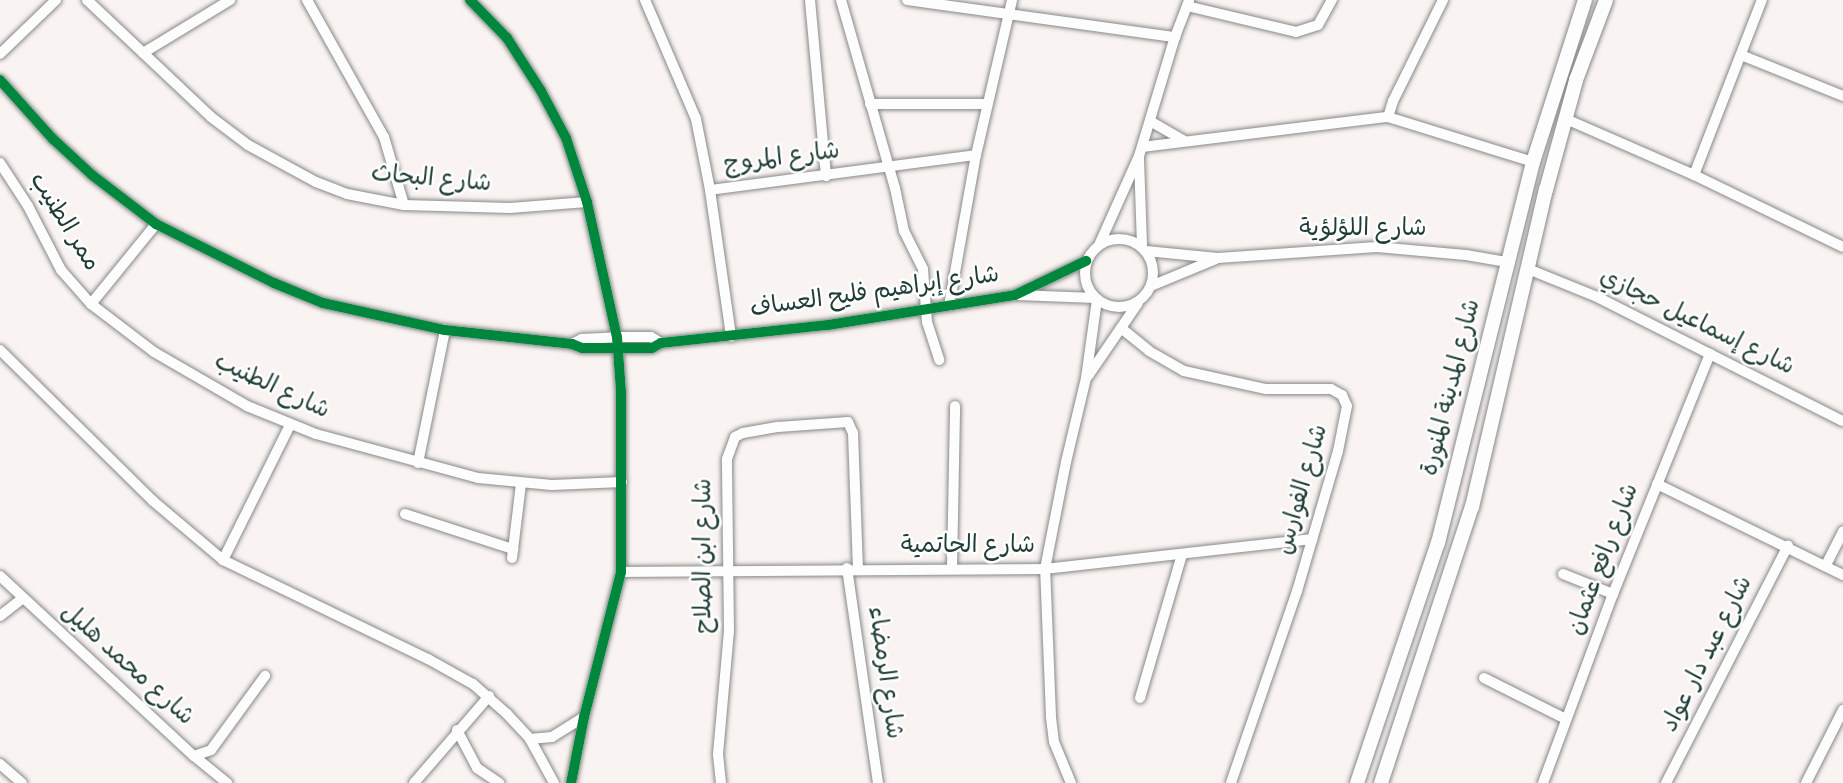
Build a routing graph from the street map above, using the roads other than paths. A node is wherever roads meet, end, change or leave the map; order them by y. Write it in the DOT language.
graph roads {
  1 [pos="56,0"];
  2 [pos="87,0"];
  3 [pos="230,0"];
  4 [pos="307,0"];
  5 [pos="470,0"];
  6 [pos="645,0"];
  7 [pos="810,0"];
  8 [pos="841,0"];
  9 [pos="907,0"];
  10 [pos="1012,0"];
  11 [pos="1332,0"];
  12 [pos="1443,0"];
  13 [pos="1585,0"];
  14 [pos="1606,0"];
  15 [pos="1762,0"];
  16 [pos="1188,3"];
  17 [pos="1010,15"];
  18 [pos="1175,37"];
  19 [pos="143,53"];
  20 [pos="0,54"];
  21 [pos="1741,55"];
  22 [pos="0,80"];
  23 [pos="1843,96"];
  24 [pos="870,104"];
  25 [pos="987,104"];
  26 [pos="1388,117"];
  27 [pos="1566,119"];
  28 [pos="1150,121"];
  29 [pos="1186,141"];
  30 [pos="1141,152"];
  31 [pos="976,155"];
  32 [pos="1533,162"];
  33 [pos="0,163"];
  34 [pos="889,167"];
  35 [pos="1694,175"];
  36 [pos="826,176"];
  37 [pos="710,190"];
  38 [pos="587,202"];
  39 [pos="404,205"];
  40 [pos="156,224"];
  41 [pos="1099,245"];
  42 [pos="1843,247"];
  43 [pos="1144,249"];
  44 [pos="1218,258"];
  45 [pos="1086,261"];
  46 [pos="1507,262"];
  47 [pos="1528,269"];
  48 [pos="1151,286"];
  49 [pos="1015,295"];
  50 [pos="1096,299"];
  51 [pos="1140,300"];
  52 [pos="91,304"];
  53 [pos="949,306"];
  54 [pos="926,311"];
  55 [pos="1121,328"];
  56 [pos="445,330"];
  57 [pos="731,336"];
  58 [pos="617,337"];
  59 [pos="661,343"];
  60 [pos="572,344"];
  61 [pos="618,349"];
  62 [pos="0,350"];
  63 [pos="1710,354"];
  64 [pos="939,360"];
  65 [pos="1086,378"];
  66 [pos="955,406"];
  67 [pos="841,420"];
  68 [pos="1843,421"];
  69 [pos="290,425"];
  70 [pos="418,463"];
  71 [pos="622,482"];
  72 [pos="521,484"];
  73 [pos="1657,484"];
  74 [pos="405,514"];
  75 [pos="1843,531"];
  76 [pos="1312,540"];
  77 [pos="1788,546"];
  78 [pos="1182,554"];
  79 [pos="223,560"];
  80 [pos="1826,565"];
  81 [pos="852,568"];
  82 [pos="952,568"];
  83 [pos="1045,569"];
  84 [pos="729,571"];
  85 [pos="621,572"];
  86 [pos="1563,574"];
  87 [pos="1843,575"];
  88 [pos="0,576"];
  89 [pos="1613,594"];
  90 [pos="22,599"];
  91 [pos="0,616"];
  92 [pos="265,677"];
  93 [pos="1484,678"];
  94 [pos="489,696"];
  95 [pos="1140,698"];
  96 [pos="1843,710"];
  97 [pos="584,717"];
  98 [pos="1566,719"];
  99 [pos="457,730"];
  100 [pos="530,739"];
  101 [pos="194,756"];
  102 [pos="0,764"];
  103 [pos="22,783"];
  104 [pos="227,783"];
  105 [pos="414,783"];
  106 [pos="499,783"];
  107 [pos="554,783"];
  108 [pos="571,783"];
  109 [pos="721,783"];
  110 [pos="878,783"];
  111 [pos="1071,783"];
  112 [pos="1231,783"];
  113 [pos="1357,783"];
  114 [pos="1381,783"];
  115 [pos="1542,783"];
  116 [pos="1666,783"];
  117 [pos="1806,783"];
  1 -- 20 [label="street"];
  2 -- 19 [label="street, شارع البحاث"];
  3 -- 19 [label="street"];
  4 -- 39 [label="street"];
  5 -- 38 [label="street"];
  6 -- 37 [label="street, شارع المروج"];
  7 -- 36 [label="street"];
  8 -- 24 [label="street"];
  9 -- 17 [label="street"];
  10 -- 17 [label="street"];
  11 -- 16 [label="street"];
  12 -- 26 [label="street"];
  13 -- 32 [label="main road, شارع المدينة المنورة"];
  14 -- 27 [label="main road, شارع المدينة المنورة"];
  15 -- 21 [label="street"];
  16 -- 18 [label="street"];
  17 -- 18 [label="street"];
  17 -- 25 [label="street"];
  18 -- 28 [label="street"];
  19 -- 39 [label="street, شارع البحاث"];
  21 -- 23 [label="street"];
  21 -- 35 [label="street"];
  22 -- 40 [label="street, شارع إبراهيم فليح العساف"];
  24 -- 25 [label="street"];
  24 -- 34 [label="street"];
  25 -- 31 [label="street"];
  26 -- 29 [label="street"];
  26 -- 32 [label="street"];
  27 -- 35 [label="street"];
  27 -- 47 [label="main road, شارع المدينة المنورة"];
  28 -- 29 [label="street"];
  28 -- 30 [label="street"];
  29 -- 30 [label="street"];
  30 -- 41 [label="street"];
  30 -- 43 [label="street"];
  31 -- 34 [label="street, شارع المروج"];
  31 -- 53 [label="street"];
  32 -- 46 [label="main road, شارع المدينة المنورة"];
  33 -- 52 [label="street, ممر الطنيب"];
  34 -- 36 [label="street, شارع المروج"];
  34 -- 54 [label="street"];
  35 -- 42 [label="street"];
  36 -- 37 [label="street, شارع المروج"];
  37 -- 57 [label="street"];
  38 -- 39 [label="street, شارع البحاث"];
  38 -- 58 [label="street"];
  40 -- 52 [label="street"];
  40 -- 56 [label="street, شارع إبراهيم فليح العساف"];
  41 -- 43 [label="street"];
  41 -- 45 [label="street"];
  43 -- 44 [label="street, شارع اللؤلؤية"];
  43 -- 48 [label="street"];
  44 -- 46 [label="street, شارع اللؤلؤية"];
  44 -- 48 [label="street, شارع اللؤلؤية"];
  45 -- 49 [label="street, شارع إبراهيم فليح العساف"];
  45 -- 50 [label="street"];
  46 -- 113 [label="main road, شارع المدينة المنورة"];
  47 -- 63 [label="street, شارع إسماعيل حجازي"];
  47 -- 114 [label="main road, شارع المدينة المنورة"];
  48 -- 51 [label="street"];
  49 -- 50 [label="street, شارع إبراهيم فليح العساف"];
  49 -- 53 [label="street, شارع إبراهيم فليح العساف"];
  50 -- 51 [label="street"];
  50 -- 65 [label="street"];
  51 -- 55 [label="street"];
  52 -- 69 [label="street, شارع الطنيب"];
  53 -- 54 [label="street, شارع إبراهيم فليح العساف"];
  54 -- 57 [label="street, شارع إبراهيم فليح العساف"];
  54 -- 64 [label="street"];
  55 -- 65 [label="street"];
  55 -- 76 [label="street, شارع الفوارس"];
  56 -- 60 [label="street, شارع إبراهيم فليح العساف"];
  56 -- 70 [label="street"];
  57 -- 59 [label="street, شارع إبراهيم فليح العساف"];
  58 -- 59 [label="street, شارع إبراهيم فليح العساف"];
  58 -- 60 [label="street, شارع إبراهيم فليح العساف"];
  58 -- 61 [label="street"];
  59 -- 61 [label="street, شارع إبراهيم فليح العساف"];
  60 -- 61 [label="street, شارع إبراهيم فليح العساف"];
  61 -- 71 [label="street"];
  62 -- 79 [label="street"];
  63 -- 68 [label="street, شارع إسماعيل حجازي"];
  63 -- 73 [label="street, شارع رافع عثمان"];
  65 -- 83 [label="street"];
  66 -- 82 [label="street"];
  67 -- 81 [label="street, شارع الرمضاء"];
  67 -- 84 [label="street, شارع ابن الصلاح"];
  69 -- 70 [label="street, شارع الطنيب"];
  69 -- 79 [label="street"];
  70 -- 72 [label="street, شارع الطنيب"];
  71 -- 72 [label="street, شارع الطنيب"];
  71 -- 85 [label="street"];
  72 -- 74 [label="street"];
  73 -- 77 [label="street"];
  73 -- 89 [label="street, شارع رافع عثمان"];
  75 -- 80 [label="street"];
  76 -- 78 [label="street, شارع الحاتمية"];
  76 -- 112 [label="street, شارع الفوارس"];
  77 -- 80 [label="street"];
  77 -- 116 [label="street, شارع عبد دار عواد"];
  78 -- 83 [label="street, شارع الحاتمية"];
  78 -- 95 [label="street"];
  79 -- 94 [label="street"];
  80 -- 87 [label="street"];
  81 -- 82 [label="street, شارع الحاتمية"];
  81 -- 84 [label="street, شارع الحاتمية"];
  81 -- 110 [label="street, شارع الرمضاء"];
  82 -- 83 [label="street, شارع الحاتمية"];
  83 -- 111 [label="street"];
  84 -- 85 [label="street, شارع الحاتمية"];
  84 -- 109 [label="street, شارع ابن الصلاح"];
  85 -- 97 [label="street"];
  86 -- 89 [label="street"];
  88 -- 90 [label="street, شارع محمد هليل"];
  89 -- 98 [label="street, شارع رافع عثمان"];
  90 -- 91 [label="street"];
  90 -- 101 [label="street, شارع محمد هليل"];
  92 -- 101 [label="street"];
  93 -- 98 [label="street"];
  94 -- 99 [label="street"];
  94 -- 100 [label="street"];
  96 -- 117 [label="street"];
  97 -- 100 [label="street"];
  97 -- 108 [label="street"];
  98 -- 115 [label="street, شارع رافع عثمان"];
  99 -- 105 [label="street"];
  99 -- 106 [label="street"];
  100 -- 107 [label="street"];
  101 -- 104 [label="street, شارع محمد هليل"];
  102 -- 103 [label="street"];
}
